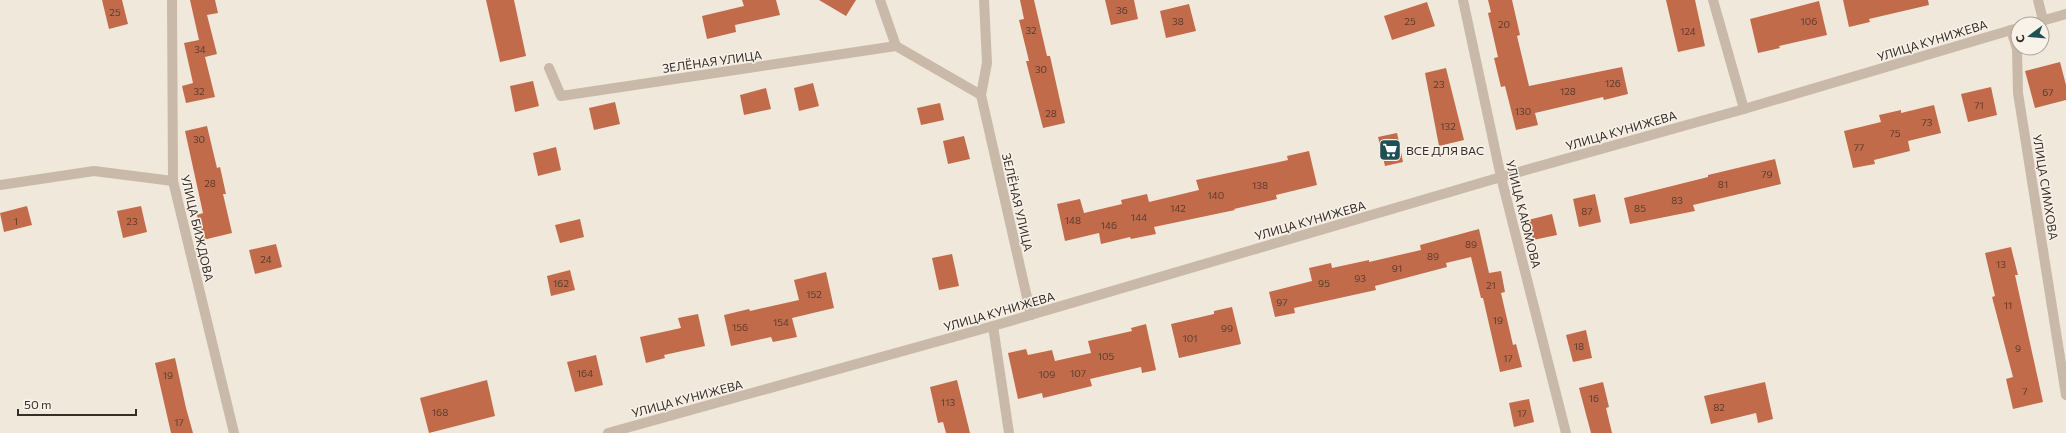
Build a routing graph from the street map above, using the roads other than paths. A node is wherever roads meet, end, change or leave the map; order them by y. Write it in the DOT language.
graph roads {
  1 [pos="172,0"];
  2 [pos="984,0"];
  3 [pos="1463,0"];
  4 [pos="1713,0"];
  5 [pos="2038,0"];
  6 [pos="880,2"];
  7 [pos="2066,14"];
  8 [pos="2042,16"];
  9 [pos="2050,18"];
  10 [pos="2010,30"];
  11 [pos="896,46"];
  12 [pos="2017,56"];
  13 [pos="549,68"];
  14 [pos="980,95"];
  15 [pos="1744,109"];
  16 [pos="1501,178"];
  17 [pos="172,180"];
  18 [pos="0,185"];
  19 [pos="1031,315"];
  20 [pos="993,326"];
  21 [pos="2066,395"];
  22 [pos="234,433"];
  23 [pos="608,433"];
  24 [pos="1009,433"];
  25 [pos="1566,433"];
  1 -- 17 [label="street, УЛИЦА БИЖДОВА"];
  2 -- 14 [label="street, ЗЕЛЁНАЯ УЛИЦА"];
  3 -- 16 [label="street, УЛИЦА КАЮМОВА"];
  4 -- 15 [label="street"];
  5 -- 8 [label="street"];
  6 -- 11 [label="street"];
  7 -- 9 [label="street"];
  10 -- 15 [label="street, УЛИЦА КУНИЖЕВА"];
  11 -- 13 [label="street, ЗЕЛЁНАЯ УЛИЦА"];
  11 -- 14 [label="street"];
  12 -- 21 [label="street, УЛИЦА СИМХОВА"];
  14 -- 19 [label="street, ЗЕЛЁНАЯ УЛИЦА"];
  15 -- 16 [label="street, УЛИЦА КУНИЖЕВА"];
  16 -- 19 [label="street, УЛИЦА КУНИЖЕВА"];
  16 -- 25 [label="street, УЛИЦА КАЮМОВА"];
  17 -- 18 [label="street"];
  17 -- 22 [label="street, УЛИЦА БИЖДОВА"];
  19 -- 20 [label="street, УЛИЦА КУНИЖЕВА"];
  20 -- 23 [label="street, УЛИЦА КУНИЖЕВА"];
  20 -- 24 [label="street"];
}
